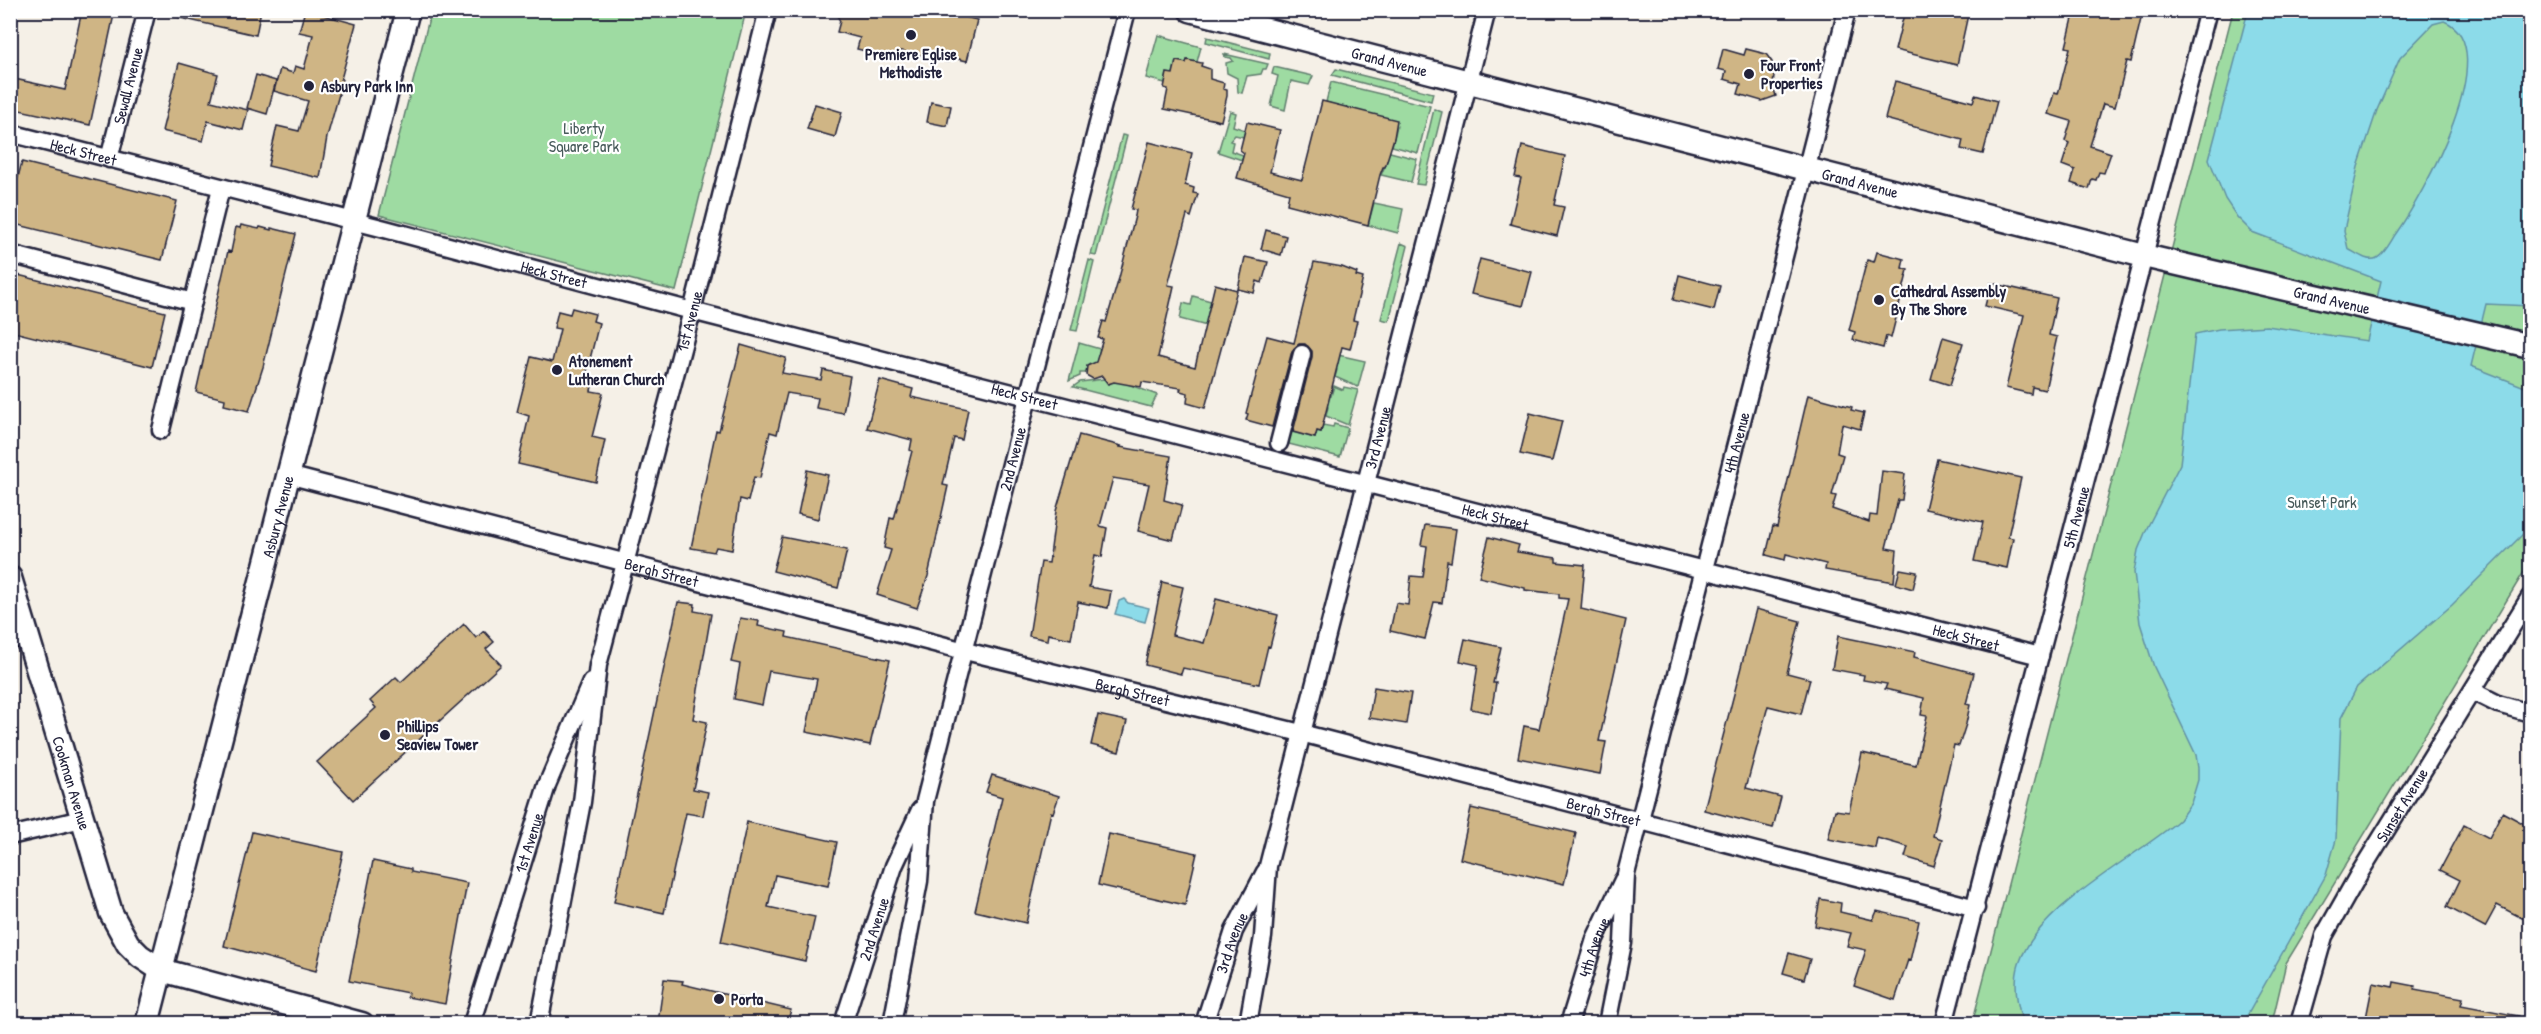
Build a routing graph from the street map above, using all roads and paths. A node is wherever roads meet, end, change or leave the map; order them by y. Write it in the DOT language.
graph roads {
  1 [pos="147,10"];
  2 [pos="408,10"];
  3 [pos="768,10"];
  4 [pos="1127,10"];
  5 [pos="1190,10"];
  6 [pos="1487,10"];
  7 [pos="1847,10"];
  8 [pos="2208,10"];
  9 [pos="1468,82"];
  10 [pos="10,133"];
  11 [pos="109,159"];
  12 [pos="1807,169"];
  13 [pos="221,188"];
  14 [pos="353,221"];
  15 [pos="10,255"];
  16 [pos="2144,256"];
  17 [pos="193,302"];
  18 [pos="692,311"];
  19 [pos="2528,346"];
  20 [pos="1302,354"];
  21 [pos="1027,396"];
  22 [pos="160,430"];
  23 [pos="1279,442"];
  24 [pos="288,475"];
  25 [pos="1365,483"];
  26 [pos="626,563"];
  27 [pos="1703,570"];
  28 [pos="10,578"];
  29 [pos="2530,597"];
  30 [pos="19,638"];
  31 [pos="961,650"];
  32 [pos="2040,656"];
  33 [pos="598,665"];
  34 [pos="2474,692"];
  35 [pos="2530,713"];
  36 [pos="1300,733"];
  37 [pos="925,801"];
  38 [pos="82,819"];
  39 [pos="1640,820"];
  40 [pos="10,836"];
  41 [pos="1268,866"];
  42 [pos="1626,874"];
  43 [pos="1976,908"];
  44 [pos="161,970"];
  45 [pos="147,1023"];
  46 [pos="362,1023"];
  47 [pos="472,1023"];
  48 [pos="539,1023"];
  49 [pos="843,1023"];
  50 [pos="892,1023"];
  51 [pos="1204,1023"];
  52 [pos="1248,1023"];
  53 [pos="1569,1023"];
  54 [pos="1607,1023"];
  55 [pos="1944,1023"];
  56 [pos="2299,1023"];
  1 -- 11 [label="street, Sewall Avenue"];
  2 -- 14 [label="street, Asbury Avenue"];
  3 -- 18 [label="street, 1st Avenue"];
  4 -- 21 [label="street, 2nd Avenue"];
  5 -- 9 [label="street, Grand Avenue"];
  6 -- 9 [label="street, 3rd Avenue"];
  7 -- 12 [label="street, 4th Avenue"];
  8 -- 16 [label="street, 5th Avenue"];
  9 -- 12 [label="street, Grand Avenue"];
  9 -- 25 [label="street, 3rd Avenue"];
  10 -- 11 [label="street, Heck Street"];
  11 -- 13 [label="street, Heck Street"];
  12 -- 16 [label="street, Grand Avenue"];
  12 -- 27 [label="street, 4th Avenue"];
  13 -- 14 [label="street, Heck Street"];
  13 -- 17 [label="street"];
  14 -- 18 [label="street, Heck Street"];
  14 -- 24 [label="street, Asbury Avenue"];
  15 -- 17 [label="street"];
  16 -- 19 [label="street, Grand Avenue"];
  16 -- 32 [label="street, 5th Avenue"];
  17 -- 22 [label="street"];
  18 -- 21 [label="street, Heck Street"];
  18 -- 26 [label="street, 1st Avenue"];
  20 -- 23 [label="street"];
  21 -- 25 [label="street, Heck Street"];
  21 -- 31 [label="street, 2nd Avenue"];
  24 -- 26 [label="street, Bergh Street"];
  24 -- 44 [label="street, Asbury Avenue"];
  25 -- 27 [label="street, Heck Street"];
  25 -- 36 [label="street, 3rd Avenue"];
  26 -- 31 [label="street, Bergh Street"];
  26 -- 33 [label="street, 1st Avenue"];
  27 -- 32 [label="street, Heck Street"];
  27 -- 39 [label="street, 4th Avenue"];
  28 -- 30 [label="street, Cookman Avenue"];
  29 -- 34 [label="street, Sunset Avenue"];
  30 -- 38 [label="street, Cookman Avenue"];
  31 -- 36 [label="street, Bergh Street"];
  31 -- 37 [label="street, 2nd Avenue"];
  32 -- 43 [label="street, 5th Avenue"];
  33 -- 47 [label="street, 1st Avenue"];
  33 -- 48 [label="street, 1st Avenue"];
  34 -- 35 [label="street"];
  34 -- 56 [label="street, Sunset Avenue"];
  36 -- 39 [label="street, Bergh Street"];
  36 -- 41 [label="street, 3rd Avenue"];
  37 -- 49 [label="street, 2nd Avenue"];
  37 -- 50 [label="street, 2nd Avenue"];
  38 -- 40 [label="street"];
  38 -- 44 [label="street, Cookman Avenue"];
  39 -- 42 [label="street, 4th Avenue"];
  39 -- 43 [label="street, Bergh Street"];
  41 -- 51 [label="street, 3rd Avenue"];
  41 -- 52 [label="street, 3rd Avenue"];
  42 -- 53 [label="street, 4th Avenue"];
  42 -- 54 [label="street, 4th Avenue"];
  43 -- 55 [label="street, 5th Avenue"];
  44 -- 45 [label="street, Asbury Avenue"];
  44 -- 46 [label="street"];
}
